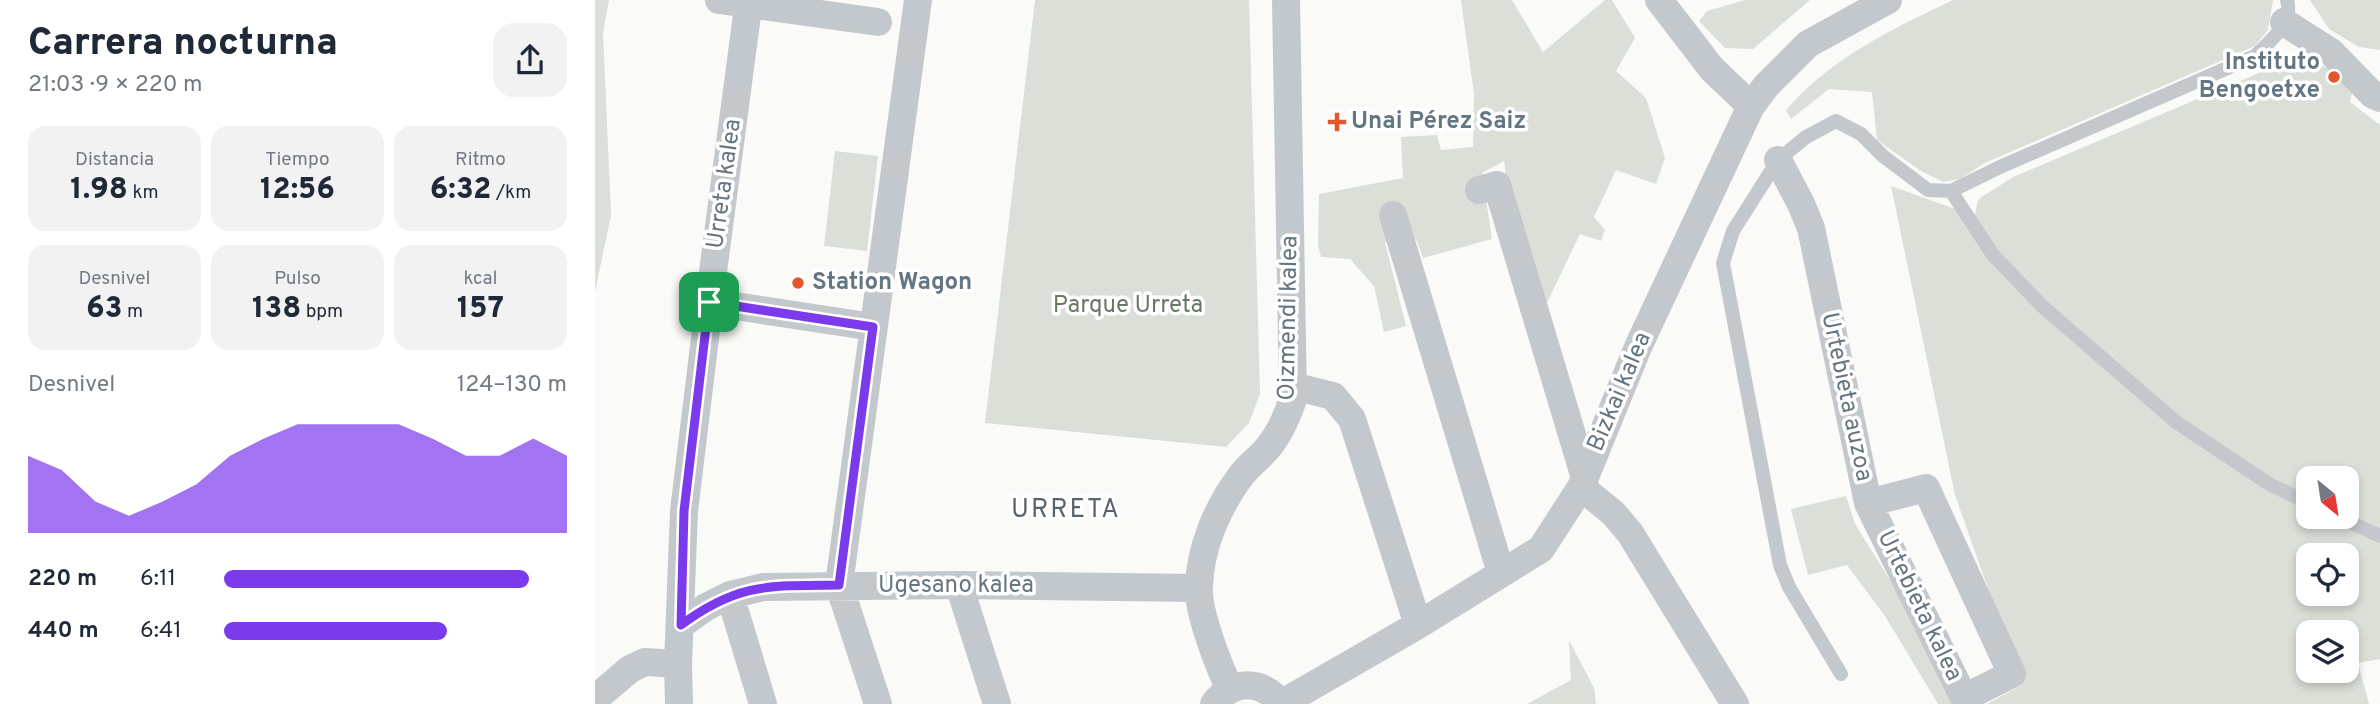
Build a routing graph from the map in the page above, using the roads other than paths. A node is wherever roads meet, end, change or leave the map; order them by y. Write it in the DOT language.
graph roads {
  1 [pos="719,0"];
  2 [pos="918,0"];
  3 [pos="1286,0"];
  4 [pos="1659,0"];
  5 [pos="1875,1"];
  6 [pos="749,2"];
  7 [pos="2285,11"];
  8 [pos="878,22"];
  9 [pos="2378,89"];
  10 [pos="1751,106"];
  11 [pos="1778,160"];
  12 [pos="1479,190"];
  13 [pos="1951,191"];
  14 [pos="1394,215"];
  15 [pos="709,302"];
  16 [pos="873,327"];
  17 [pos="1293,386"];
  18 [pos="1583,483"];
  19 [pos="2296,497"];
  20 [pos="1868,503"];
  21 [pos="2359,526"];
  22 [pos="2380,536"];
  23 [pos="1501,573"];
  24 [pos="839,585"];
  25 [pos="959,585"];
  26 [pos="1198,588"];
  27 [pos="730,595"];
  28 [pos="681,625"];
  29 [pos="1418,625"];
  30 [pos="678,664"];
  31 [pos="1841,674"];
  32 [pos="2013,674"];
  33 [pos="1222,696"];
  34 [pos="595,699"];
  35 [pos="679,704"];
  36 [pos="763,704"];
  37 [pos="878,704"];
  38 [pos="997,704"];
  39 [pos="1281,704"];
  40 [pos="1735,704"];
  1 -- 6 [label="street"];
  2 -- 16 [label="street"];
  3 -- 17 [label="street, Oizmendi kalea"];
  4 -- 10 [label="street"];
  5 -- 10 [label="street, Bizkai kalea"];
  6 -- 8 [label="street"];
  6 -- 15 [label="street, Urreta kalea"];
  7 -- 9 [label="street"];
  7 -- 13 [label="lane"];
  10 -- 18 [label="street, Bizkai kalea"];
  11 -- 13 [label="lane"];
  11 -- 20 [label="street, Urtebieta auzoa"];
  11 -- 31 [label="lane"];
  12 -- 18 [label="street"];
  13 -- 19 [label="lane"];
  14 -- 23 [label="street"];
  15 -- 16 [label="street"];
  15 -- 28 [label="street, Urreta kalea"];
  16 -- 24 [label="street"];
  17 -- 26 [label="street, Oizmendi kalea"];
  17 -- 29 [label="street"];
  18 -- 23 [label="street, Bizkai kalea"];
  18 -- 40 [label="street"];
  20 -- 32 [label="street, Urtebieta auzoa"];
  20 -- 32 [label="street, Urtebieta kalea"];
  21 -- 22 [label="lane"];
  23 -- 29 [label="street, Bizkai kalea"];
  24 -- 25 [label="street, Ugesano kalea"];
  24 -- 27 [label="street, Ugesano kalea"];
  24 -- 37 [label="street"];
  25 -- 26 [label="street, Ugesano kalea"];
  25 -- 38 [label="street"];
  26 -- 33 [label="street, Oizmendi kalea"];
  27 -- 28 [label="street, Ugesano kalea"];
  27 -- 36 [label="street"];
  28 -- 30 [label="street, Urreta kalea"];
  29 -- 39 [label="street, Bizkai kalea"];
  30 -- 34 [label="street"];
  30 -- 35 [label="street, Urreta kalea"];
  33 -- 39 [label="street, Bizkai kalea"];
}
